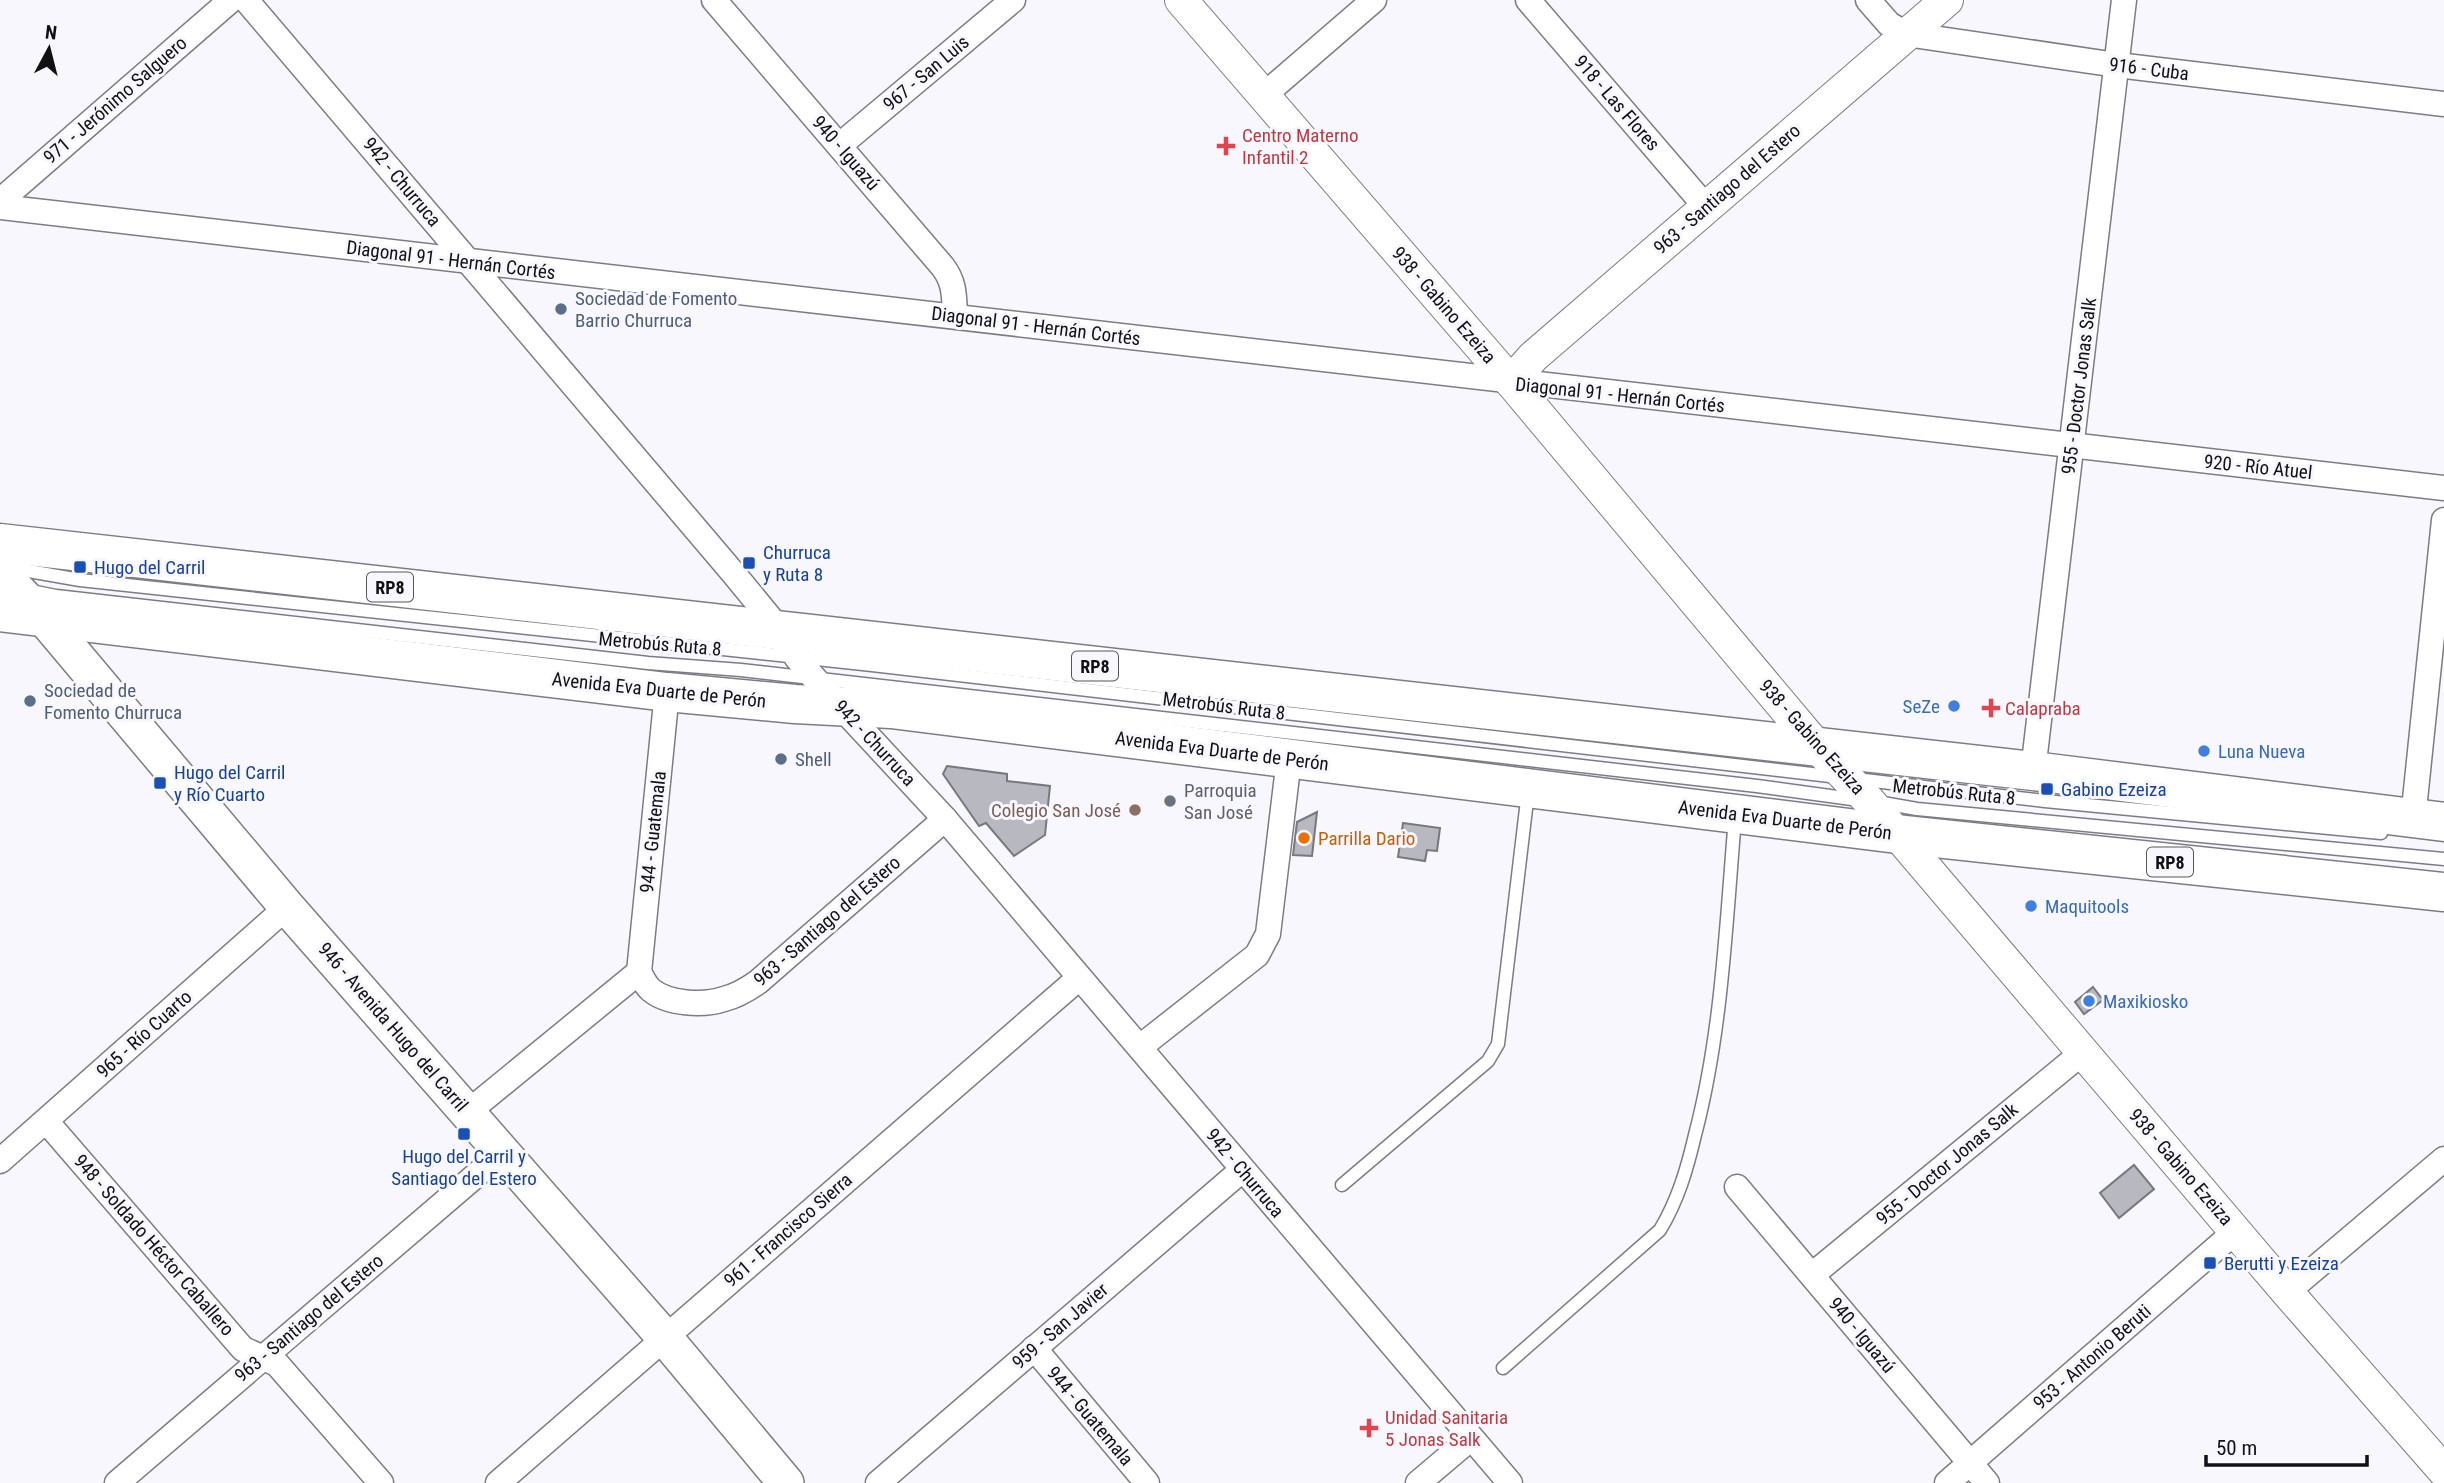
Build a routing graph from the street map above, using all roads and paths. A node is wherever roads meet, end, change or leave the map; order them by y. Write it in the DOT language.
graph roads {
  1 [pos="231,0"];
  2 [pos="246,0"];
  3 [pos="714,0"];
  4 [pos="1013,0"];
  5 [pos="1181,0"];
  6 [pos="1374,0"];
  7 [pos="1528,0"];
  8 [pos="1868,0"];
  9 [pos="1947,0"];
  10 [pos="2124,0"];
  11 [pos="1906,34"];
  12 [pos="2117,65"];
  13 [pos="1263,96"];
  14 [pos="2444,104"];
  15 [pos="840,145"];
  16 [pos="0,201"];
  17 [pos="0,207"];
  18 [pos="1706,207"];
  19 [pos="470,263"];
  20 [pos="955,316"];
  21 [pos="1511,382"];
  22 [pos="2071,446"];
  23 [pos="2444,488"];
  24 [pos="2444,520"];
  25 [pos="0,543"];
  26 [pos="3,585"];
  27 [pos="43,617"];
  28 [pos="789,644"];
  29 [pos="815,679"];
  30 [pos="667,692"];
  31 [pos="843,707"];
  32 [pos="1289,759"];
  33 [pos="1810,761"];
  34 [pos="2033,771"];
  35 [pos="1844,778"];
  36 [pos="1528,789"];
  37 [pos="1869,801"];
  38 [pos="1735,814"];
  39 [pos="945,819"];
  40 [pos="2415,825"];
  41 [pos="1897,834"];
  42 [pos="2444,859"];
  43 [pos="2444,892"];
  44 [pos="287,907"];
  45 [pos="639,972"];
  46 [pos="1079,978"];
  47 [pos="1140,1046"];
  48 [pos="2081,1053"];
  49 [pos="468,1112"];
  50 [pos="46,1121"];
  51 [pos="502,1153"];
  52 [pos="2444,1159"];
  53 [pos="0,1161"];
  54 [pos="1241,1170"];
  55 [pos="1342,1185"];
  56 [pos="1737,1187"];
  57 [pos="2236,1231"];
  58 [pos="1812,1275"];
  59 [pos="2287,1292"];
  60 [pos="665,1338"];
  61 [pos="1034,1349"];
  62 [pos="262,1357"];
  63 [pos="1503,1368"];
  64 [pos="1470,1438"];
  65 [pos="1969,1463"];
  66 [pos="2444,1471"];
  67 [pos="117,1483"];
  68 [pos="381,1483"];
  69 [pos="498,1483"];
  70 [pos="786,1483"];
  71 [pos="878,1483"];
  72 [pos="1147,1483"];
  73 [pos="1418,1483"];
  74 [pos="1510,1483"];
  75 [pos="1947,1483"];
  76 [pos="1987,1483"];
  1 -- 16 [label="street, 971 - Jerónimo Salguero"];
  2 -- 19 [label="street, 942 - Churruca"];
  3 -- 15 [label="street, 940 - Iguazú"];
  4 -- 15 [label="street, 967 - San Luis"];
  5 -- 13 [label="street, 938 - Gabino Ezeiza"];
  6 -- 13 [label="street"];
  7 -- 18 [label="street, 918 - Las Flores"];
  8 -- 11 [label="street"];
  9 -- 11 [label="street, 963 - Santiago del Estero"];
  10 -- 12 [label="street, 955 - Doctor Jonas Salk"];
  11 -- 12 [label="street, 916 - Cuba"];
  11 -- 18 [label="street, 963 - Santiago del Estero"];
  12 -- 14 [label="street, 916 - Cuba"];
  12 -- 22 [label="street, 955 - Doctor Jonas Salk"];
  13 -- 21 [label="street, 938 - Gabino Ezeiza"];
  15 -- 20 [label="street, 940 - Iguazú"];
  17 -- 19 [label="street, Diagonal 91 - Hernán Cortés"];
  18 -- 21 [label="street, 963 - Santiago del Estero"];
  19 -- 20 [label="street, Diagonal 91 - Hernán Cortés"];
  19 -- 28 [label="street, 942 - Churruca"];
  20 -- 21 [label="street, Diagonal 91 - Hernán Cortés"];
  21 -- 22 [label="street, Diagonal 91 - Hernán Cortés"];
  21 -- 33 [label="street, 938 - Gabino Ezeiza"];
  22 -- 23 [label="street, 920 - Río Atuel"];
  22 -- 34 [label="street, 955 - Doctor Jonas Salk"];
  24 -- 40 [label="street"];
  25 -- 28 [label="main road, RP8"];
  26 -- 27 [label="main road, Avenida Eva Duarte de Perón / RP8"];
  26 -- 28 [label="lane, Metrobús Ruta 8"];
  26 -- 29 [label="lane, Metrobús Ruta 8"];
  27 -- 30 [label="main road, Avenida Eva Duarte de Perón / RP8"];
  27 -- 44 [label="main road, 946 - Avenida Hugo del Carril"];
  28 -- 29 [label="street, 942 - Churruca"];
  28 -- 33 [label="lane, Metrobús Ruta 8"];
  28 -- 33 [label="main road, RP8"];
  29 -- 31 [label="street, 942 - Churruca"];
  29 -- 37 [label="lane, Metrobús Ruta 8"];
  30 -- 31 [label="main road, Avenida Eva Duarte de Perón / RP8"];
  30 -- 45 [label="street, 944 - Guatemala"];
  31 -- 32 [label="main road, Avenida Eva Duarte de Perón / RP8"];
  31 -- 39 [label="street, 942 - Churruca"];
  32 -- 36 [label="main road, Avenida Eva Duarte de Perón / RP8"];
  32 -- 47 [label="street"];
  33 -- 34 [label="main road, RP8"];
  33 -- 35 [label="street, 938 - Gabino Ezeiza"];
  34 -- 40 [label="main road, RP8"];
  35 -- 37 [label="street, 938 - Gabino Ezeiza"];
  35 -- 40 [label="lane, Metrobús Ruta 8"];
  36 -- 38 [label="main road, Avenida Eva Duarte de Perón / RP8"];
  36 -- 55 [label="lane"];
  37 -- 41 [label="street, 938 - Gabino Ezeiza"];
  37 -- 42 [label="lane, Metrobús Ruta 8"];
  38 -- 41 [label="main road, Avenida Eva Duarte de Perón / RP8"];
  38 -- 63 [label="lane"];
  39 -- 45 [label="street, 963 - Santiago del Estero"];
  39 -- 46 [label="street, 942 - Churruca"];
  41 -- 43 [label="main road, Avenida Eva Duarte de Perón / RP8"];
  41 -- 48 [label="street, 938 - Gabino Ezeiza"];
  44 -- 49 [label="main road, 946 - Avenida Hugo del Carril"];
  44 -- 50 [label="street, 965 - Río Cuarto"];
  45 -- 49 [label="street"];
  46 -- 47 [label="street, 942 - Churruca"];
  46 -- 60 [label="street, 961 - Francisco Sierra"];
  47 -- 54 [label="street, 942 - Churruca"];
  48 -- 57 [label="street, 938 - Gabino Ezeiza"];
  48 -- 58 [label="street, 955 - Doctor Jonas Salk"];
  49 -- 51 [label="main road, 946 - Avenida Hugo del Carril"];
  50 -- 53 [label="street, 965 - Río Cuarto"];
  50 -- 62 [label="street, 948 - Soldado Héctor Caballero"];
  51 -- 60 [label="main road, 946 - Avenida Hugo del Carril"];
  51 -- 62 [label="street, 963 - Santiago del Estero"];
  52 -- 59 [label="street"];
  54 -- 61 [label="street, 959 - San Javier"];
  54 -- 64 [label="street, 942 - Churruca"];
  56 -- 58 [label="street, 940 - Iguazú"];
  57 -- 59 [label="street, 938 - Gabino Ezeiza"];
  57 -- 65 [label="street, 953 - Antonio Beruti"];
  58 -- 65 [label="street, 940 - Iguazú"];
  59 -- 66 [label="street, 938 - Gabino Ezeiza"];
  60 -- 69 [label="street, 961 - Francisco Sierra"];
  60 -- 70 [label="main road, 946 - Avenida Hugo del Carril"];
  61 -- 71 [label="street, 959 - San Javier"];
  61 -- 72 [label="street, 944 - Guatemala"];
  62 -- 67 [label="street, 963 - Santiago del Estero"];
  62 -- 68 [label="street, 948 - Soldado Héctor Caballero"];
  64 -- 73 [label="street"];
  64 -- 74 [label="street, 942 - Churruca"];
  65 -- 75 [label="street, 953 - Antonio Beruti"];
  65 -- 76 [label="street, 940 - Iguazú"];
}
